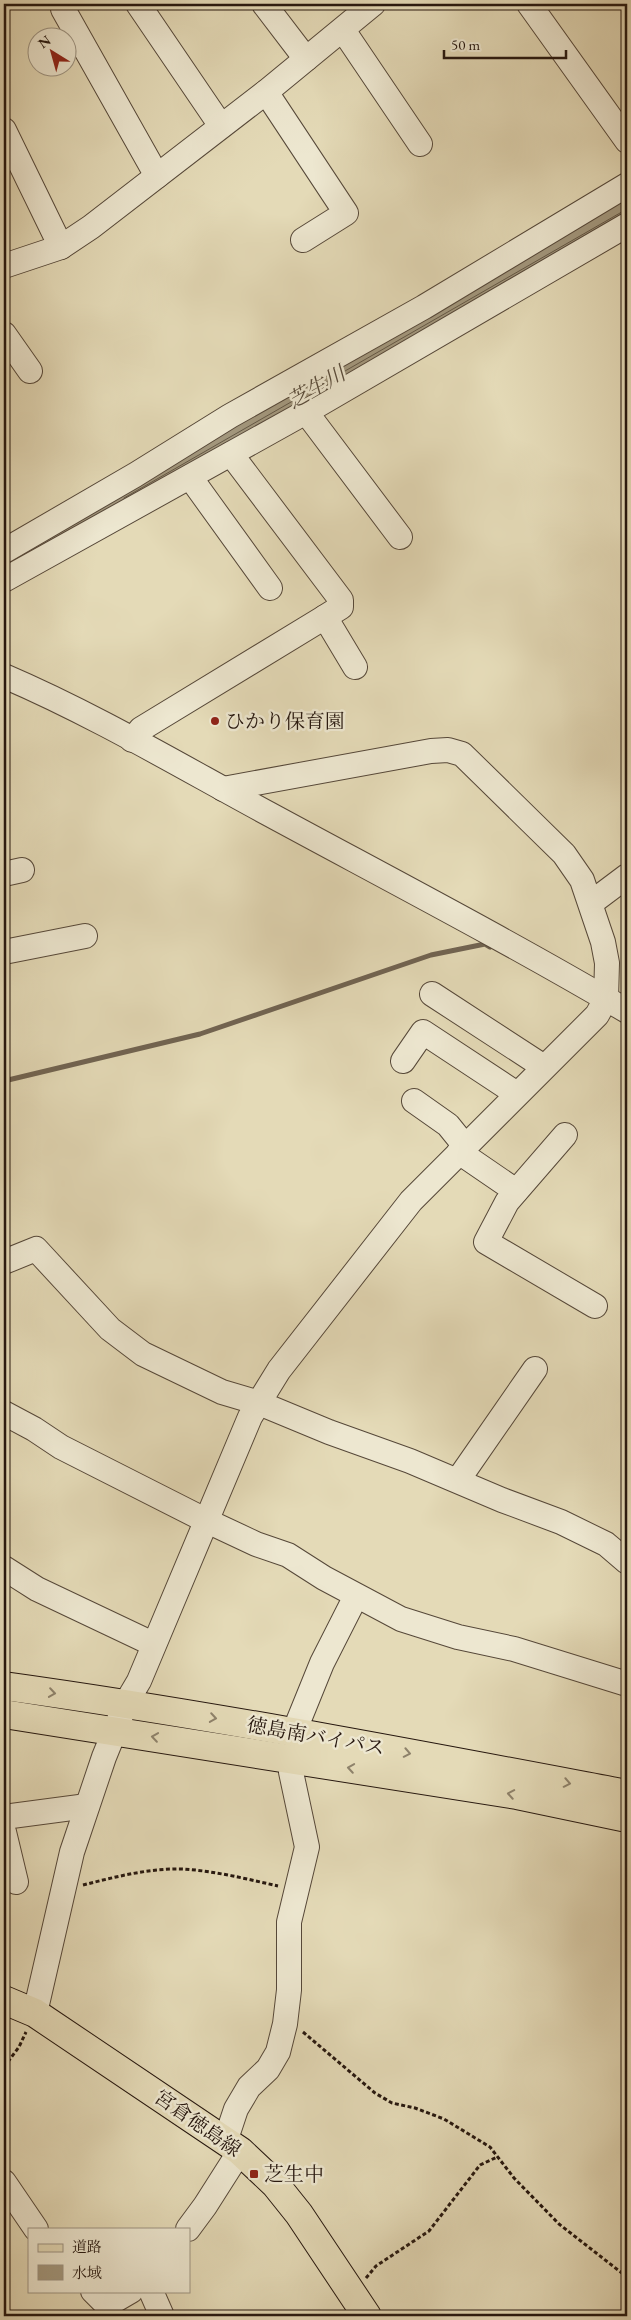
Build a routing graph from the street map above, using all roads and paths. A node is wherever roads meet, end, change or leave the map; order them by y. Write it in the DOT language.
graph roads {
  1 [pos="138,4"];
  2 [pos="264,4"];
  3 [pos="373,4"];
  4 [pos="529,4"];
  5 [pos="63,8"];
  6 [pos="343,30"];
  7 [pos="306,59"];
  8 [pos="266,92"];
  9 [pos="221,126"];
  10 [pos="4,130"];
  11 [pos="627,141"];
  12 [pos="420,144"];
  13 [pos="157,176"];
  14 [pos="627,185"];
  15 [pos="627,225"];
  16 [pos="303,240"];
  17 [pos="61,247"];
  18 [pos="4,266"];
  19 [pos="4,334"];
  20 [pos="30,371"];
  21 [pos="306,412"];
  22 [pos="231,454"];
  23 [pos="190,477"];
  24 [pos="400,537"];
  25 [pos="4,551"];
  26 [pos="4,580"];
  27 [pos="270,588"];
  28 [pos="325,616"];
  29 [pos="356,667"];
  30 [pos="4,676"];
  31 [pos="132,740"];
  32 [pos="223,789"];
  33 [pos="627,876"];
  34 [pos="591,903"];
  35 [pos="85,936"];
  36 [pos="4,952"];
  37 [pos="432,994"];
  38 [pos="602,1006"];
  39 [pos="627,1011"];
  40 [pos="403,1061"];
  41 [pos="544,1067"];
  42 [pos="517,1094"];
  43 [pos="414,1101"];
  44 [pos="565,1135"];
  45 [pos="462,1149"];
  46 [pos="516,1191"];
  47 [pos="4,1262"];
  48 [pos="595,1306"];
  49 [pos="535,1369"];
  50 [pos="259,1403"];
  51 [pos="4,1413"];
  52 [pos="458,1480"];
  53 [pos="207,1521"];
  54 [pos="627,1562"];
  55 [pos="4,1568"];
  56 [pos="356,1596"];
  57 [pos="153,1644"];
  58 [pos="627,1684"];
  59 [pos="4,1686"];
  60 [pos="126,1703"];
  61 [pos="4,1714"];
  62 [pos="115,1731"];
  63 [pos="294,1732"];
  64 [pos="293,1758"];
  65 [pos="627,1794"];
  66 [pos="87,1806"];
  67 [pos="4,1817"];
  68 [pos="627,1818"];
  69 [pos="4,1832"];
  70 [pos="16,1882"];
  71 [pos="65,1889"];
  72 [pos="296,1890"];
  73 [pos="4,2000"];
  74 [pos="35,2013"];
  75 [pos="285,2024"];
  76 [pos="4,2067"];
  77 [pos="233,2145"];
  78 [pos="498,2157"];
  79 [pos="4,2182"];
  80 [pos="35,2228"];
  81 [pos="189,2228"];
  82 [pos="627,2277"];
  83 [pos="94,2292"];
  84 [pos="129,2292"];
  85 [pos="151,2292"];
  86 [pos="359,2306"];
  87 [pos="162,2316"];
  1 -- 9 [label="street"];
  2 -- 7 [label="street"];
  3 -- 6 [label="street"];
  4 -- 11 [label="street"];
  5 -- 13 [label="street"];
  6 -- 7 [label="street"];
  6 -- 12 [label="street"];
  7 -- 8 [label="street"];
  8 -- 9 [label="street"];
  8 -- 16 [label="street"];
  9 -- 13 [label="street"];
  10 -- 17 [label="street"];
  13 -- 17 [label="street"];
  14 -- 25 [label="street"];
  15 -- 21 [label="street"];
  17 -- 18 [label="street"];
  19 -- 20 [label="street"];
  21 -- 22 [label="street"];
  21 -- 24 [label="street"];
  22 -- 23 [label="street"];
  22 -- 28 [label="street"];
  23 -- 26 [label="street"];
  23 -- 27 [label="street"];
  28 -- 29 [label="street"];
  28 -- 31 [label="street"];
  30 -- 31 [label="street"];
  31 -- 32 [label="street"];
  32 -- 34 [label="street"];
  32 -- 38 [label="street"];
  33 -- 34 [label="street"];
  34 -- 38 [label="street"];
  35 -- 36 [label="street"];
  37 -- 41 [label="street"];
  38 -- 39 [label="street"];
  38 -- 41 [label="street"];
  40 -- 42 [label="street"];
  41 -- 42 [label="street"];
  42 -- 45 [label="street"];
  43 -- 45 [label="street"];
  44 -- 46 [label="street"];
  45 -- 46 [label="street"];
  45 -- 50 [label="street"];
  46 -- 48 [label="street"];
  47 -- 50 [label="street"];
  49 -- 52 [label="street"];
  50 -- 52 [label="street"];
  50 -- 53 [label="street"];
  51 -- 53 [label="street"];
  52 -- 54 [label="street"];
  53 -- 56 [label="street"];
  53 -- 57 [label="street"];
  55 -- 57 [label="street"];
  56 -- 58 [label="street"];
  56 -- 63 [label="street"];
  57 -- 60 [label="street"];
  59 -- 60 [label="main road, 徳島南バイパス, one-way"];
  60 -- 62 [label="street"];
  60 -- 63 [label="main road, 徳島南バイパス, one-way"];
  61 -- 62 [label="main road, 徳島南バイパス"];
  64 -- 62 [label="main road, 徳島南バイパス, one-way"];
  62 -- 66 [label="street"];
  63 -- 65 [label="main road, 徳島南バイパス, one-way"];
  68 -- 64 [label="main road, 徳島南バイパス, one-way"];
  64 -- 72 [label="street"];
  66 -- 67 [label="street"];
  66 -- 71 [label="street"];
  69 -- 70 [label="street"];
  71 -- 72 [label="path"];
  71 -- 74 [label="street"];
  72 -- 75 [label="street"];
  73 -- 74 [label="main road, 宮倉徳島線"];
  74 -- 76 [label="path"];
  74 -- 77 [label="main road, 宮倉徳島線"];
  75 -- 77 [label="street"];
  75 -- 78 [label="path"];
  77 -- 81 [label="street"];
  77 -- 86 [label="main road, 宮倉徳島線"];
  78 -- 82 [label="path"];
  78 -- 86 [label="path"];
  79 -- 80 [label="street"];
  83 -- 84 [label="street"];
  85 -- 87 [label="street"];
}
